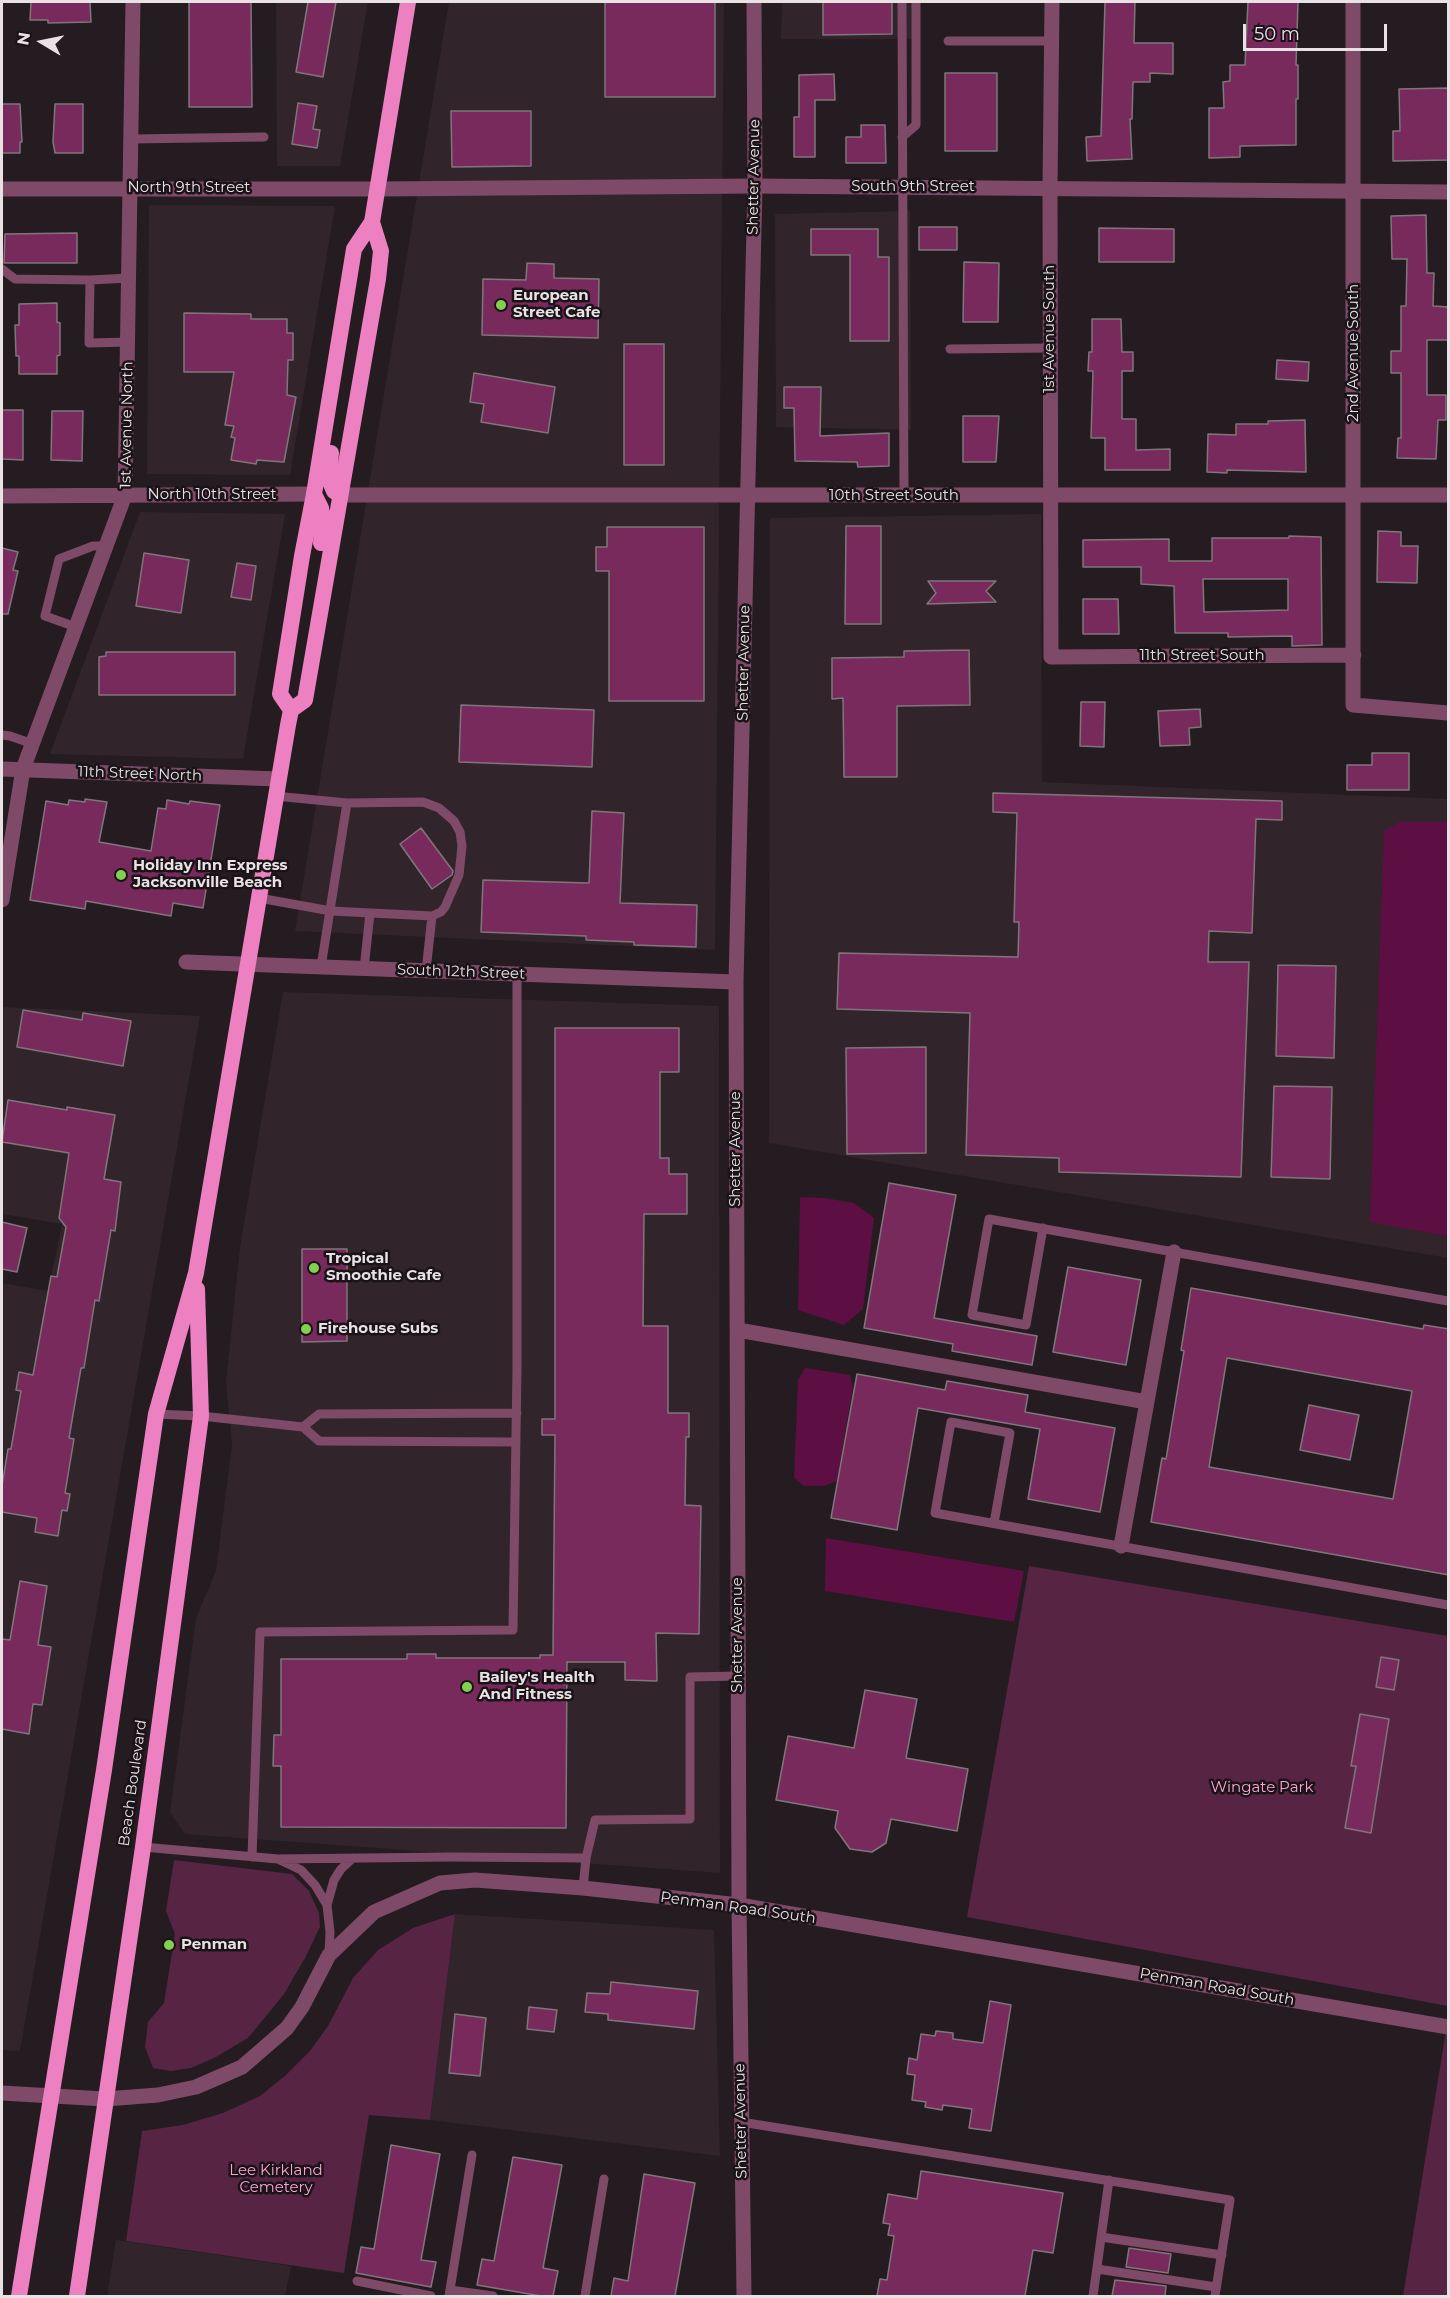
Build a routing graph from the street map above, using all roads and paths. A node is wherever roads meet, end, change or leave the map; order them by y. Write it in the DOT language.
graph roads {
  1 [pos="133,2"];
  2 [pos="408,2"];
  3 [pos="754,2"];
  4 [pos="902,2"];
  5 [pos="916,2"];
  6 [pos="1052,2"];
  7 [pos="1353,2"];
  8 [pos="948,41"];
  9 [pos="1051,41"];
  10 [pos="902,136"];
  11 [pos="264,137"];
  12 [pos="132,139"];
  13 [pos="754,186"];
  14 [pos="132,187"];
  15 [pos="902,187"];
  16 [pos="1050,188"];
  17 [pos="2,189"];
  18 [pos="377,189"];
  19 [pos="1354,192"];
  20 [pos="1449,192"];
  21 [pos="372,222"];
  22 [pos="2,269"];
  23 [pos="130,278"];
  24 [pos="90,280"];
  25 [pos="129,342"];
  26 [pos="1050,348"];
  27 [pos="950,349"];
  28 [pos="329,400"];
  29 [pos="314,494"];
  30 [pos="126,495"];
  31 [pos="340,495"];
  32 [pos="1050,495"];
  33 [pos="1354,495"];
  34 [pos="1449,495"];
  35 [pos="2,496"];
  36 [pos="749,496"];
  37 [pos="904,496"];
  38 [pos="106,546"];
  39 [pos="324,588"];
  40 [pos="76,627"];
  41 [pos="1354,655"];
  42 [pos="1051,657"];
  43 [pos="291,710"];
  44 [pos="1449,713"];
  45 [pos="2,735"];
  46 [pos="33,744"];
  47 [pos="2,769"];
  48 [pos="23,769"];
  49 [pos="278,779"];
  50 [pos="275,796"];
  51 [pos="347,803"];
  52 [pos="259,898"];
  53 [pos="2,900"];
  54 [pos="331,911"];
  55 [pos="370,913"];
  56 [pos="432,916"];
  57 [pos="186,962"];
  58 [pos="248,965"];
  59 [pos="321,967"];
  60 [pos="364,969"];
  61 [pos="426,971"];
  62 [pos="517,974"];
  63 [pos="736,981"];
  64 [pos="1043,1228"];
  65 [pos="1174,1252"];
  66 [pos="196,1273"];
  67 [pos="1449,1301"];
  68 [pos="738,1330"];
  69 [pos="1147,1402"];
  70 [pos="517,1413"];
  71 [pos="156,1414"];
  72 [pos="201,1416"];
  73 [pos="303,1427"];
  74 [pos="516,1442"];
  75 [pos="994,1523"];
  76 [pos="1121,1546"];
  77 [pos="1449,1605"];
  78 [pos="738,1676"];
  79 [pos="143,1847"];
  80 [pos="252,1857"];
  81 [pos="353,1858"];
  82 [pos="586,1858"];
  83 [pos="278,1859"];
  84 [pos="583,1888"];
  85 [pos="327,1905"];
  86 [pos="739,1905"];
  87 [pos="329,1955"];
  88 [pos="1449,2027"];
  89 [pos="2,2093"];
  90 [pos="53,2096"];
  91 [pos="105,2099"];
  92 [pos="741,2122"];
  93 [pos="472,2155"];
  94 [pos="604,2179"];
  95 [pos="1109,2180"];
  96 [pos="1101,2236"];
  97 [pos="1222,2256"];
  98 [pos="1097,2269"];
  99 [pos="357,2282"];
  100 [pos="1216,2292"];
  101 [pos="450,2293"];
  102 [pos="19,2296"];
  103 [pos="77,2296"];
  104 [pos="431,2296"];
  105 [pos="492,2296"];
  106 [pos="585,2296"];
  107 [pos="744,2296"];
  108 [pos="1093,2296"];
  1 -- 12 [label="street, 1st Avenue North"];
  2 -- 18 [label="highway"];
  3 -- 13 [label="street, Shetter Avenue"];
  4 -- 10 [label="lane"];
  5 -- 10 [label="lane"];
  6 -- 9 [label="street, 1st Avenue South"];
  7 -- 19 [label="street, 2nd Avenue South"];
  8 -- 9 [label="lane"];
  9 -- 16 [label="street, 1st Avenue South"];
  10 -- 15 [label="lane"];
  11 -- 12 [label="lane"];
  12 -- 14 [label="street, 1st Avenue North"];
  13 -- 15 [label="street, South 9th Street"];
  13 -- 18 [label="street, South 9th Street"];
  13 -- 36 [label="street, Shetter Avenue"];
  14 -- 17 [label="street, North 9th Street"];
  14 -- 18 [label="street, North 9th Street"];
  14 -- 23 [label="street, 1st Avenue North"];
  15 -- 16 [label="street, South 9th Street"];
  15 -- 37 [label="lane"];
  16 -- 19 [label="street, South 9th Street"];
  16 -- 26 [label="street, 1st Avenue South"];
  18 -- 21 [label="highway"];
  19 -- 20 [label="street, South 9th Street"];
  19 -- 33 [label="street, 2nd Avenue South"];
  21 -- 28 [label="highway"];
  21 -- 31 [label="highway"];
  22 -- 24 [label="lane"];
  23 -- 24 [label="lane"];
  23 -- 25 [label="street, 1st Avenue North"];
  24 -- 25 [label="lane"];
  25 -- 30 [label="street, 1st Avenue North"];
  26 -- 27 [label="lane"];
  26 -- 32 [label="street, 1st Avenue South"];
  28 -- 29 [label="highway"];
  28 -- 31 [label="highway"];
  29 -- 30 [label="street, North 10th Street"];
  29 -- 39 [label="highway"];
  29 -- 43 [label="highway"];
  30 -- 35 [label="street, North 10th Street"];
  30 -- 38 [label="street, 1st Avenue North"];
  31 -- 36 [label="street, 10th Street South"];
  31 -- 39 [label="highway"];
  32 -- 33 [label="street, 10th Street South"];
  32 -- 37 [label="street, 10th Street South"];
  32 -- 42 [label="street, 1st Avenue South"];
  33 -- 34 [label="street, 10th Street South"];
  33 -- 41 [label="street, 2nd Avenue South"];
  36 -- 37 [label="street, 10th Street South"];
  36 -- 63 [label="street, Shetter Avenue"];
  38 -- 40 [label="street, 1st Avenue North"];
  38 -- 40 [label="lane"];
  39 -- 43 [label="highway"];
  40 -- 46 [label="street, 1st Avenue North"];
  41 -- 42 [label="street, 11th Street South"];
  41 -- 44 [label="street, 2nd Avenue South"];
  43 -- 49 [label="highway"];
  45 -- 46 [label="lane"];
  46 -- 48 [label="street, 1st Avenue North"];
  47 -- 48 [label="street, 11th Street North"];
  48 -- 49 [label="street, 11th Street North"];
  48 -- 53 [label="street, 1st Avenue North"];
  49 -- 50 [label="highway"];
  50 -- 51 [label="lane"];
  50 -- 52 [label="highway"];
  51 -- 54 [label="lane"];
  51 -- 56 [label="lane"];
  52 -- 54 [label="lane"];
  52 -- 58 [label="highway"];
  54 -- 55 [label="lane"];
  54 -- 59 [label="lane"];
  55 -- 56 [label="lane"];
  55 -- 60 [label="lane"];
  56 -- 61 [label="lane"];
  57 -- 58 [label="street, South 12th Street"];
  58 -- 59 [label="street, South 12th Street"];
  58 -- 66 [label="highway"];
  59 -- 60 [label="street, South 12th Street"];
  60 -- 61 [label="street, South 12th Street"];
  61 -- 62 [label="street, South 12th Street"];
  62 -- 63 [label="street, South 12th Street"];
  62 -- 70 [label="lane"];
  63 -- 68 [label="street, Shetter Avenue"];
  64 -- 64 [label="lane"];
  64 -- 65 [label="lane"];
  65 -- 67 [label="lane"];
  65 -- 69 [label="street"];
  66 -- 71 [label="highway"];
  66 -- 72 [label="highway, Beach Boulevard"];
  68 -- 69 [label="street"];
  68 -- 78 [label="street, Shetter Avenue"];
  69 -- 76 [label="street"];
  70 -- 73 [label="lane"];
  70 -- 74 [label="lane"];
  71 -- 72 [label="lane"];
  71 -- 90 [label="highway"];
  72 -- 73 [label="lane"];
  72 -- 79 [label="highway, Beach Boulevard"];
  73 -- 74 [label="lane"];
  74 -- 80 [label="lane"];
  75 -- 75 [label="lane"];
  75 -- 76 [label="lane"];
  76 -- 77 [label="lane"];
  78 -- 82 [label="lane"];
  78 -- 86 [label="street, Shetter Avenue"];
  79 -- 80 [label="lane"];
  79 -- 91 [label="highway, Beach Boulevard"];
  80 -- 83 [label="lane"];
  81 -- 82 [label="lane"];
  81 -- 83 [label="lane"];
  81 -- 85 [label="lane"];
  82 -- 84 [label="lane"];
  83 -- 85 [label="lane"];
  84 -- 86 [label="street, Penman Road South"];
  84 -- 87 [label="street, Penman Road South"];
  85 -- 87 [label="lane"];
  86 -- 88 [label="street, Penman Road South"];
  86 -- 92 [label="street, Shetter Avenue"];
  87 -- 91 [label="street, Penman Road South"];
  89 -- 90 [label="street, Penman Road South"];
  90 -- 91 [label="street, Penman Road South"];
  90 -- 102 [label="highway"];
  91 -- 103 [label="highway, Beach Boulevard"];
  92 -- 95 [label="lane"];
  92 -- 107 [label="street, Shetter Avenue"];
  93 -- 101 [label="lane"];
  94 -- 106 [label="lane"];
  95 -- 96 [label="lane"];
  95 -- 97 [label="lane"];
  96 -- 97 [label="lane"];
  96 -- 98 [label="lane"];
  97 -- 100 [label="lane"];
  98 -- 100 [label="lane"];
  98 -- 108 [label="lane"];
  99 -- 104 [label="lane"];
  101 -- 105 [label="lane"];
}
